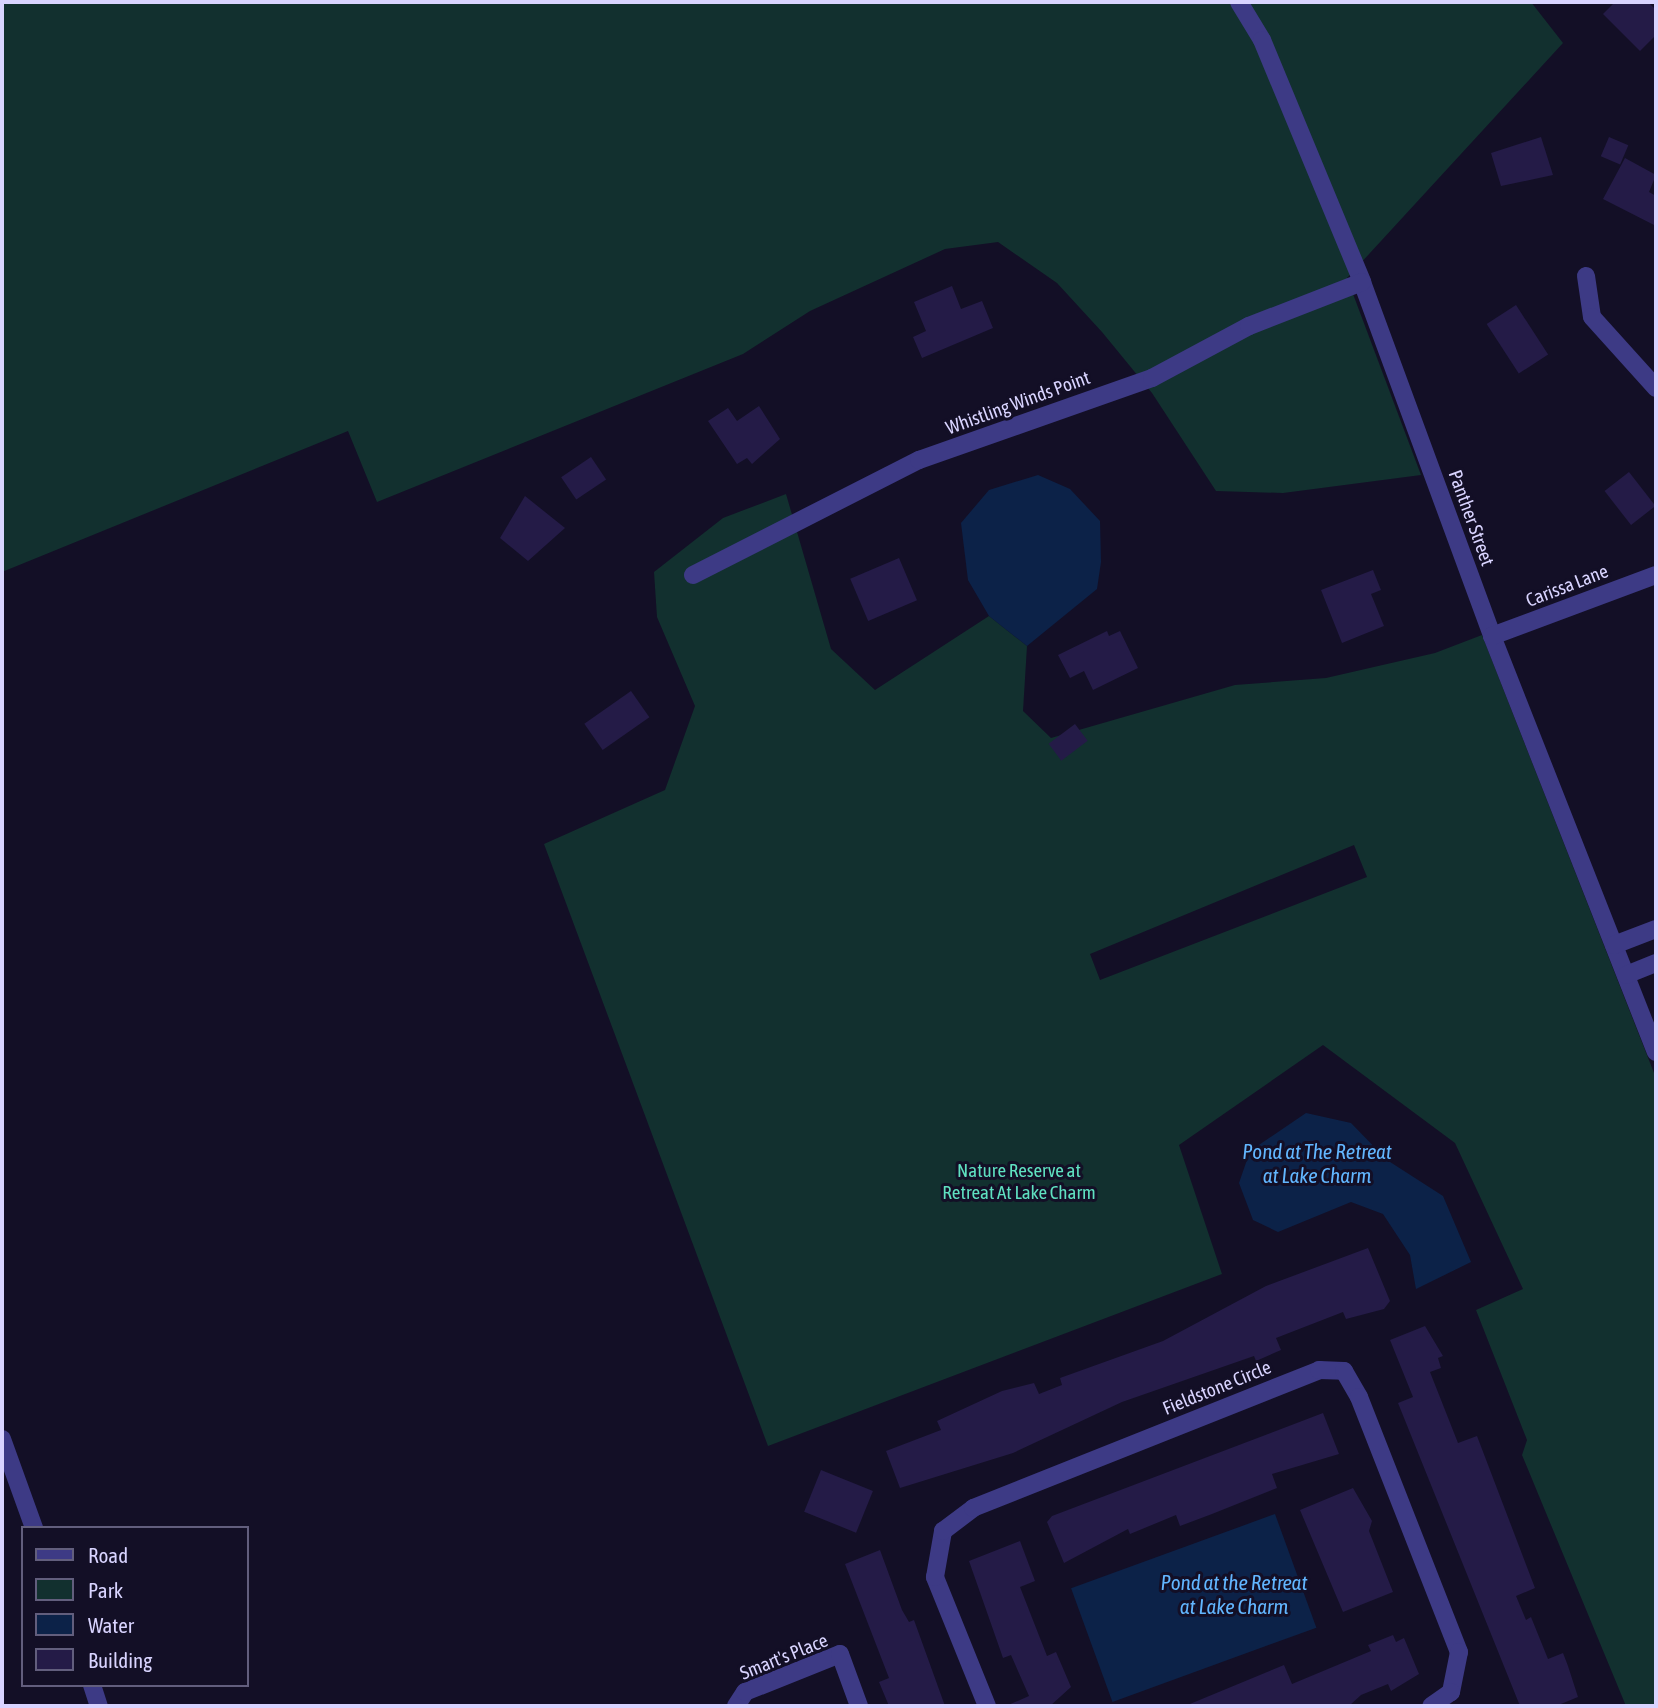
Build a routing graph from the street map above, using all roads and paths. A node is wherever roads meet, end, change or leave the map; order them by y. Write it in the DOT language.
graph roads {
  1 [pos="1240,2"];
  2 [pos="1586,276"];
  3 [pos="1362,282"];
  4 [pos="1656,388"];
  5 [pos="693,575"];
  6 [pos="1656,575"];
  7 [pos="1492,636"];
  8 [pos="1656,929"];
  9 [pos="1614,945"];
  10 [pos="1656,962"];
  11 [pos="1626,975"];
  12 [pos="1656,1052"];
  13 [pos="2,1439"];
  14 [pos="33,1526"];
  15 [pos="93,1687"];
  16 [pos="99,1706"];
  17 [pos="736,1706"];
  18 [pos="859,1706"];
  19 [pos="987,1706"];
  20 [pos="1431,1706"];
  1 -- 3 [label="street, Panther Street"];
  2 -- 4 [label="street"];
  3 -- 5 [label="street, Whistling Winds Point"];
  3 -- 7 [label="street, Panther Street"];
  6 -- 7 [label="street, Carissa Lane"];
  7 -- 9 [label="street, Panther Street"];
  8 -- 9 [label="street"];
  9 -- 11 [label="street, Panther Street"];
  10 -- 11 [label="street"];
  11 -- 12 [label="street, Panther Street"];
  13 -- 14 [label="street"];
  15 -- 16 [label="street"];
  17 -- 18 [label="street, Smart's Place"];
  19 -- 20 [label="street, Fieldstone Circle"];
}
